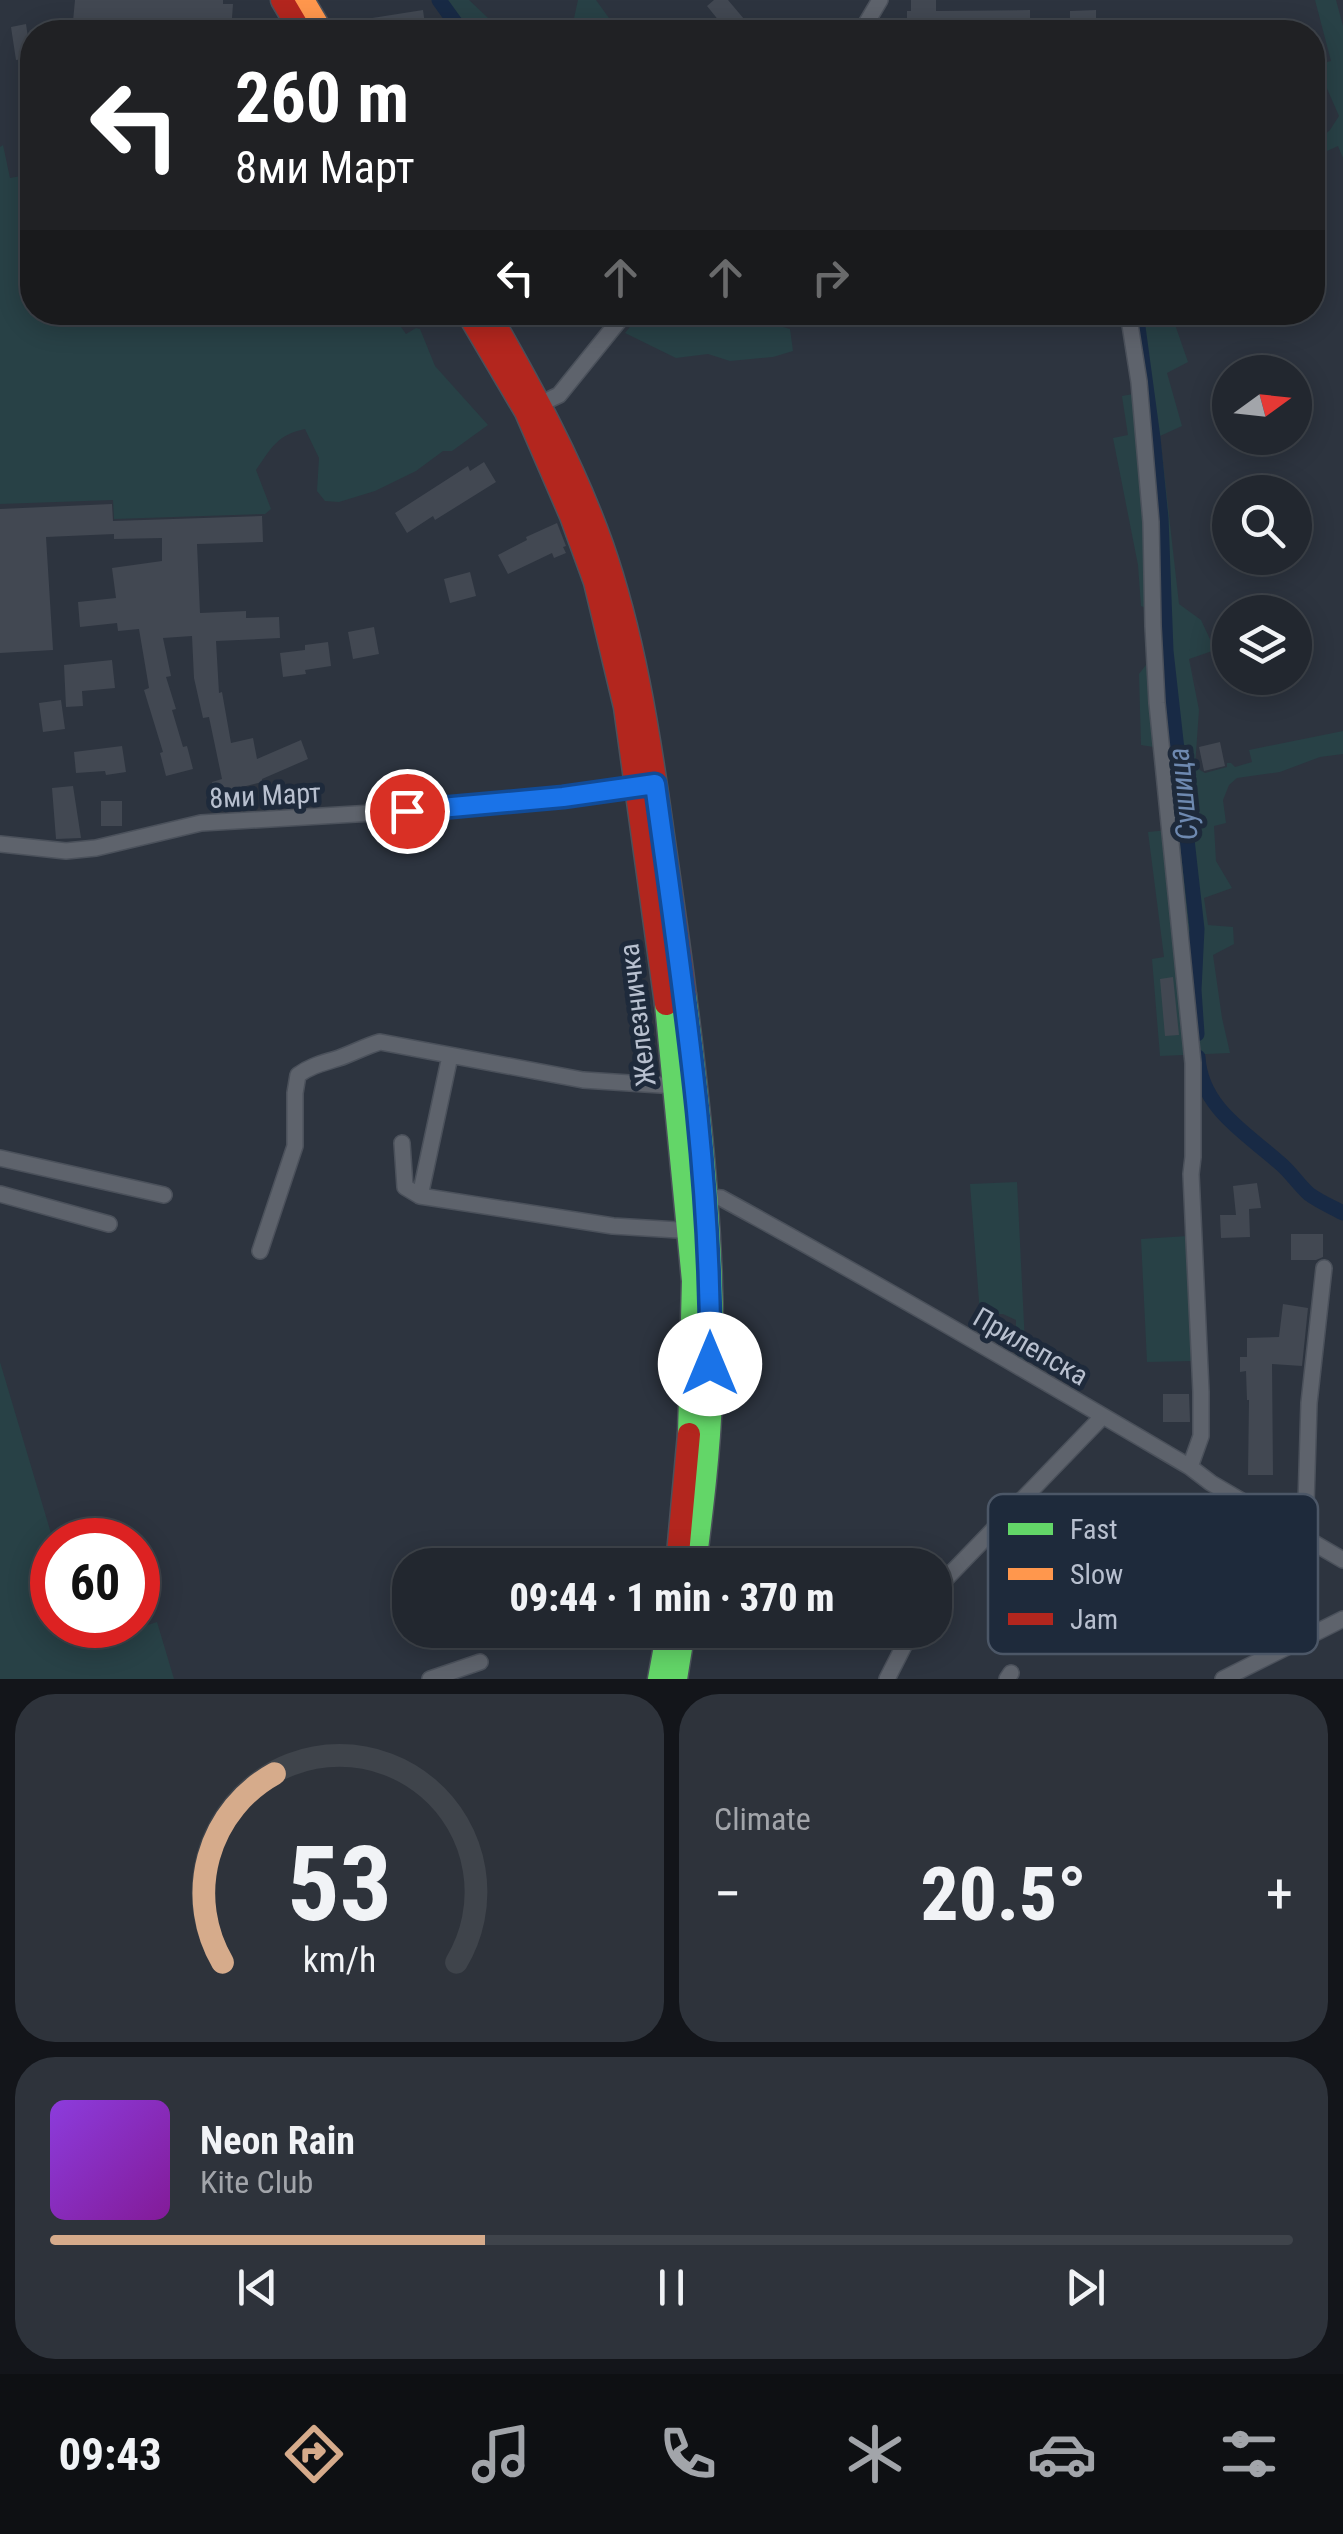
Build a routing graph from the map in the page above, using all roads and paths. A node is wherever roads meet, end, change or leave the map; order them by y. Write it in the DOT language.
graph roads {
  1 [pos="477,325"];
  2 [pos="494,325"];
  3 [pos="615,325"];
  4 [pos="1130,325"];
  5 [pos="533,408"];
  6 [pos="646,786"];
  7 [pos="0,844"];
  8 [pos="450,1056"];
  9 [pos="676,1086"];
  10 [pos="402,1143"];
  11 [pos="0,1158"];
  12 [pos="0,1194"];
  13 [pos="164,1196"];
  14 [pos="420,1196"];
  15 [pos="696,1196"];
  16 [pos="109,1224"];
  17 [pos="698,1230"];
  18 [pos="260,1250"];
  19 [pos="1324,1268"];
  20 [pos="1103,1416"];
  21 [pos="1190,1468"];
  22 [pos="1028,1494"];
  23 [pos="1230,1494"];
  24 [pos="1306,1494"];
  25 [pos="988,1535"];
  26 [pos="1318,1545"];
  27 [pos="678,1548"];
  28 [pos="697,1548"];
  29 [pos="1343,1560"];
  30 [pos="952,1572"];
  31 [pos="1343,1619"];
  32 [pos="1318,1632"];
  33 [pos="665,1648"];
  34 [pos="681,1648"];
  35 [pos="903,1648"];
  36 [pos="1273,1654"];
  37 [pos="480,1662"];
  38 [pos="430,1679"];
  39 [pos="659,1679"];
  40 [pos="676,1679"];
  41 [pos="887,1679"];
  42 [pos="1223,1679"];
  1 -- 5 [label="main road, Железничка"];
  2 -- 5 [label="main road, Железничка"];
  3 -- 5 [label="street"];
  4 -- 21 [label="street"];
  5 -- 6 [label="main road, Железничка"];
  6 -- 7 [label="street, 8ми Март"];
  6 -- 9 [label="main road, Железничка"];
  6 -- 15 [label="main road, Железничка"];
  8 -- 9 [label="street"];
  8 -- 14 [label="street"];
  8 -- 18 [label="street"];
  9 -- 15 [label="main road, Железничка"];
  10 -- 14 [label="street"];
  11 -- 13 [label="street"];
  12 -- 16 [label="street"];
  14 -- 17 [label="street"];
  15 -- 17 [label="main road, Железничка"];
  15 -- 20 [label="street, Прилепска"];
  17 -- 27 [label="main road, Железничка"];
  17 -- 28 [label="main road, Железничка"];
  19 -- 24 [label="street"];
  20 -- 21 [label="street, Прилепска"];
  20 -- 22 [label="street"];
  21 -- 23 [label="street, Прилепска"];
  25 -- 30 [label="street"];
  26 -- 29 [label="street, Прилепска"];
  31 -- 32 [label="street"];
  33 -- 39 [label="main road"];
  34 -- 40 [label="main road"];
  35 -- 41 [label="street"];
  36 -- 42 [label="street"];
  37 -- 38 [label="street"];
}
